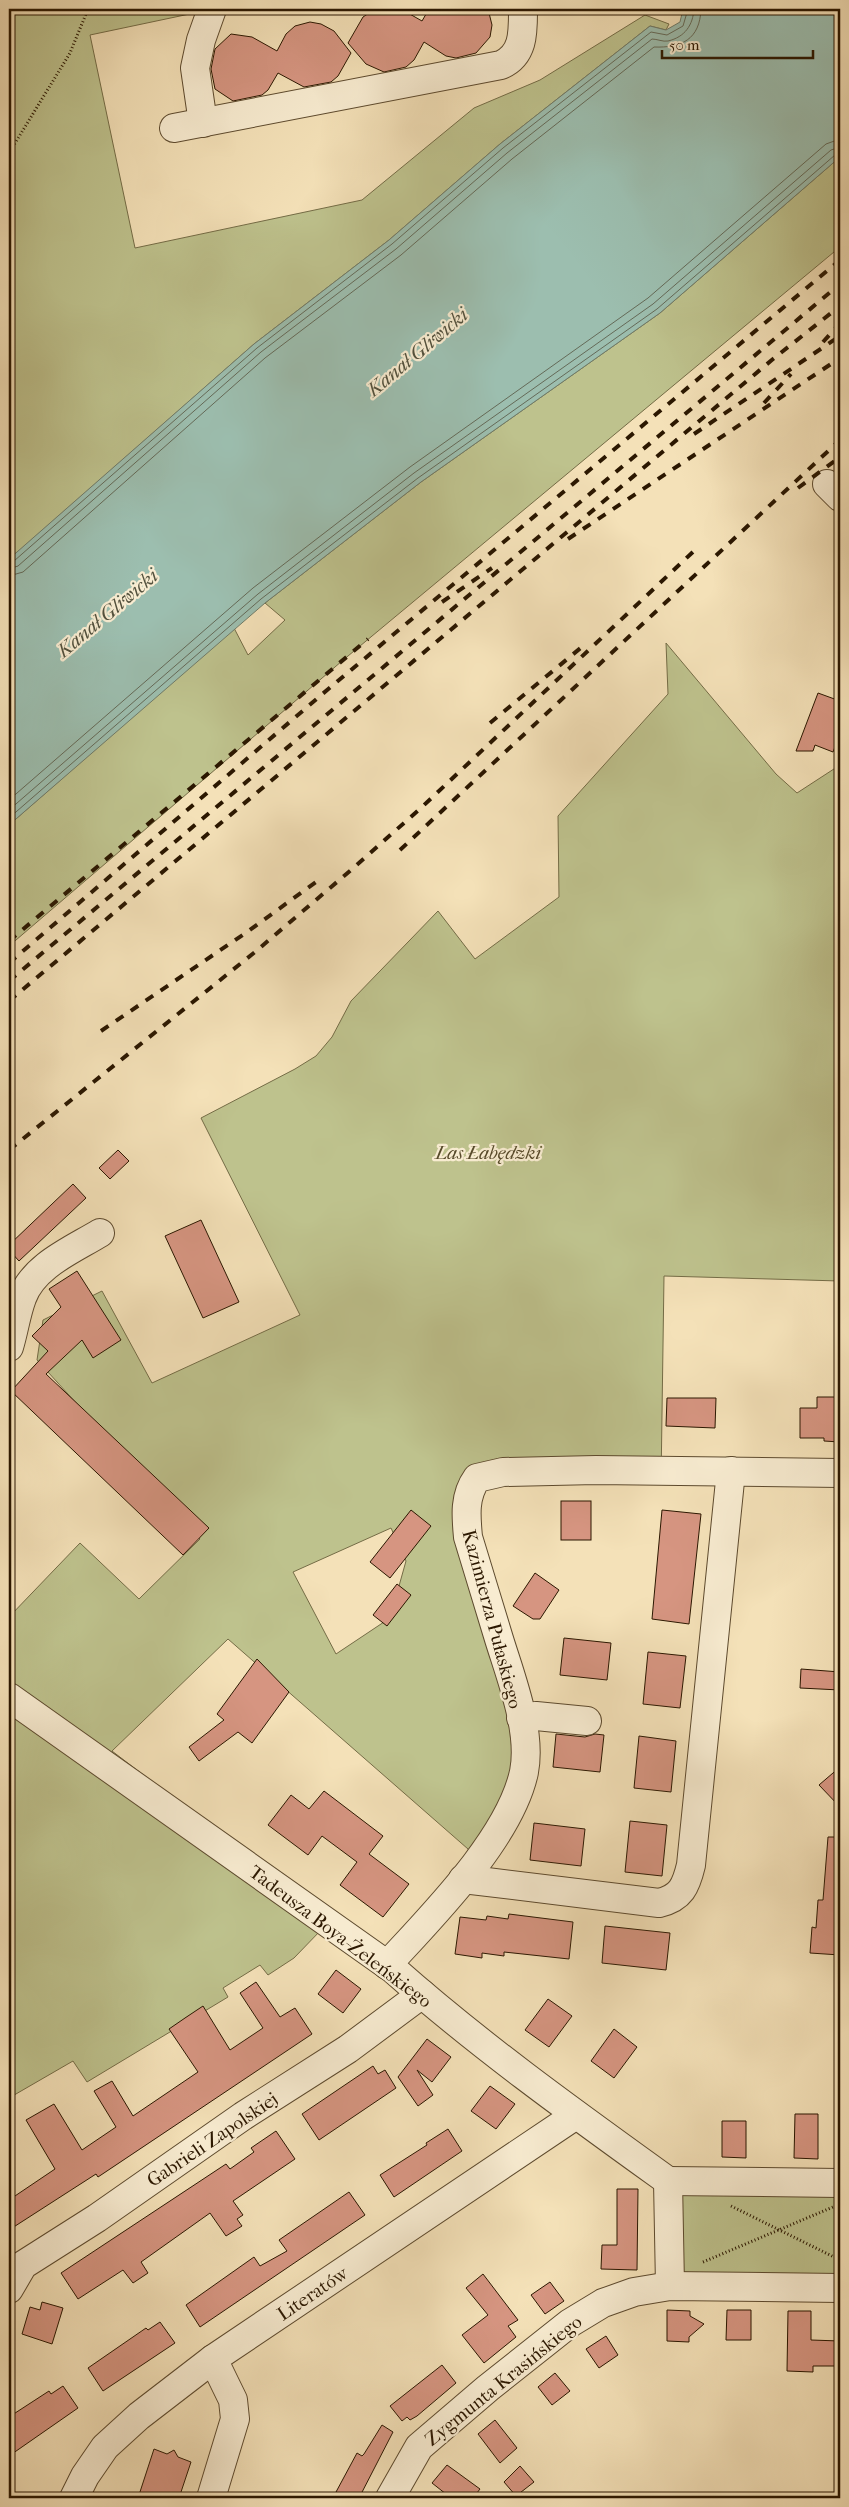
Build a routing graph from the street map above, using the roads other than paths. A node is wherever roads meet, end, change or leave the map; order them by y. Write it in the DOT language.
graph roads {
  1 [pos="212,9"];
  2 [pos="523,9"];
  3 [pos="203,123"];
  4 [pos="174,128"];
  5 [pos="100,1234"];
  6 [pos="9,1347"];
  7 [pos="731,1471"];
  8 [pos="840,1473"];
  9 [pos="9,1697"];
  10 [pos="521,1718"];
  11 [pos="587,1721"];
  12 [pos="463,1879"];
  13 [pos="387,1965"];
  14 [pos="422,1994"];
  15 [pos="576,2115"];
  16 [pos="668,2181"];
  17 [pos="840,2183"];
  18 [pos="670,2286"];
  19 [pos="840,2288"];
  20 [pos="9,2289"];
  21 [pos="213,2359"];
  22 [pos="74,2498"];
  23 [pos="211,2498"];
  24 [pos="390,2498"];
  1 -- 3 [label="street"];
  2 -- 3 [label="street"];
  3 -- 4 [label="street"];
  5 -- 6 [label="street"];
  7 -- 8 [label="street, Kazimierza Pułaskiego"];
  7 -- 10 [label="street, Kazimierza Pułaskiego"];
  7 -- 12 [label="street"];
  9 -- 13 [label="street, Tadeusza Boya-Żeleńskiego"];
  10 -- 11 [label="street"];
  10 -- 12 [label="street, Kazimierza Pułaskiego"];
  12 -- 13 [label="street, Kazimierza Pułaskiego"];
  13 -- 14 [label="street, Tadeusza Boya-Żeleńskiego"];
  14 -- 15 [label="street, Tadeusza Boya-Żeleńskiego"];
  14 -- 20 [label="street, Gabrieli Zapolskiej"];
  15 -- 16 [label="street, Tadeusza Boya-Żeleńskiego"];
  15 -- 21 [label="street, Literatów"];
  16 -- 17 [label="street"];
  16 -- 18 [label="street"];
  18 -- 19 [label="street, Zygmunta Krasińskiego"];
  18 -- 24 [label="street, Zygmunta Krasińskiego"];
  21 -- 22 [label="street, Literatów"];
  21 -- 23 [label="street"];
}
